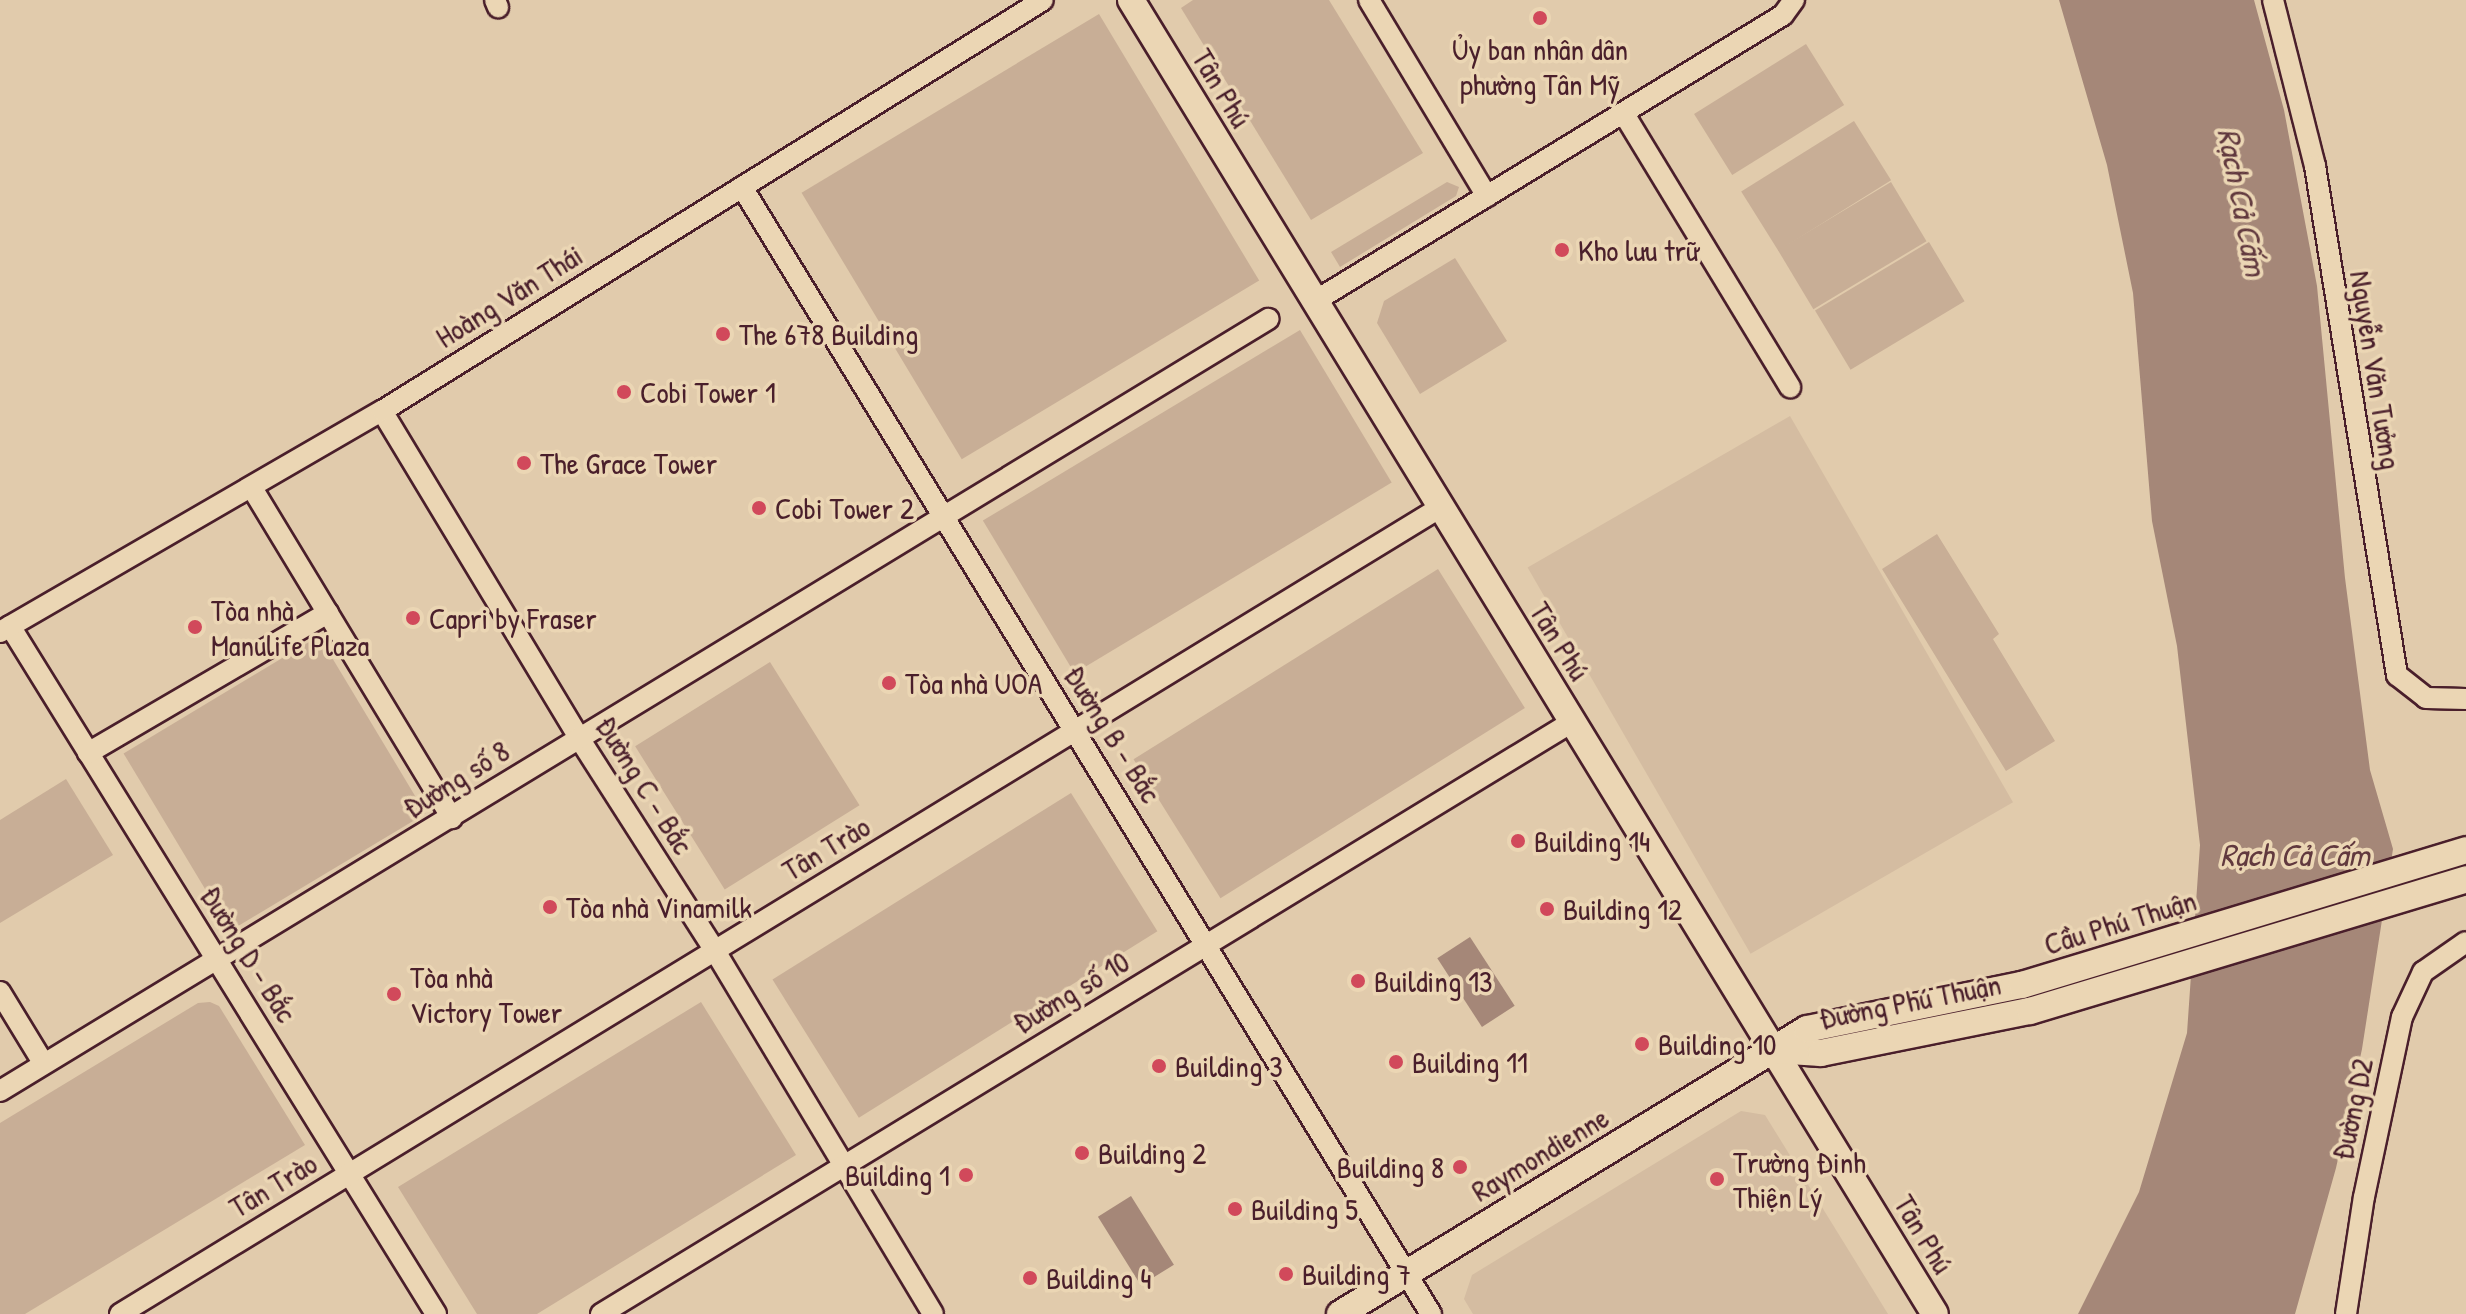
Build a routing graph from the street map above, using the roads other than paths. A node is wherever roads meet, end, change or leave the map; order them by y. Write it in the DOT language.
graph roads {
  1 [pos="1043,0"];
  2 [pos="1131,0"];
  3 [pos="1369,0"];
  4 [pos="1794,0"];
  5 [pos="2273,0"];
  6 [pos="1624,114"];
  7 [pos="742,187"];
  8 [pos="1487,196"];
  9 [pos="1315,301"];
  10 [pos="1268,319"];
  11 [pos="1790,387"];
  12 [pos="382,411"];
  13 [pos="252,488"];
  14 [pos="1441,507"];
  15 [pos="942,515"];
  16 [pos="328,613"];
  17 [pos="5,629"];
  18 [pos="2466,699"];
  19 [pos="1572,722"];
  20 [pos="1075,731"];
  21 [pos="579,738"];
  22 [pos="88,753"];
  23 [pos="452,818"];
  24 [pos="2466,850"];
  25 [pos="2466,879"];
  26 [pos="2466,942"];
  27 [pos="1207,944"];
  28 [pos="715,951"];
  29 [pos="217,960"];
  30 [pos="2022,985"];
  31 [pos="0,992"];
  32 [pos="2030,1011"];
  33 [pos="1773,1050"];
  34 [pos="44,1064"];
  35 [pos="0,1091"];
  36 [pos="844,1166"];
  37 [pos="351,1173"];
  38 [pos="1406,1273"];
  39 [pos="120,1314"];
  40 [pos="436,1314"];
  41 [pos="601,1314"];
  42 [pos="933,1314"];
  43 [pos="1340,1314"];
  44 [pos="1431,1314"];
  45 [pos="1935,1314"];
  46 [pos="2346,1314"];
  1 -- 7 [label="street, Hoàng Văn Thái"];
  2 -- 9 [label="street, Tân Phú"];
  3 -- 8 [label="street"];
  4 -- 6 [label="street"];
  5 -- 18 [label="street, Nguyễn Văn Tưởng"];
  6 -- 8 [label="street"];
  6 -- 11 [label="street"];
  7 -- 12 [label="street, Hoàng Văn Thái"];
  7 -- 15 [label="street, Đường B - Bắc"];
  8 -- 9 [label="street"];
  9 -- 14 [label="street, Tân Phú"];
  10 -- 15 [label="street, Đường số 8"];
  12 -- 13 [label="street, Hoàng Văn Thái"];
  12 -- 21 [label="street, Đường C - Bắc"];
  13 -- 16 [label="street"];
  13 -- 17 [label="street, Hoàng Văn Thái"];
  14 -- 19 [label="street, Tân Phú"];
  14 -- 20 [label="street, Tân Trào"];
  15 -- 20 [label="street, Đường B - Bắc"];
  15 -- 21 [label="street, Đường số 8"];
  16 -- 22 [label="street"];
  16 -- 23 [label="street"];
  17 -- 22 [label="street, Đường D - Bắc"];
  19 -- 27 [label="street, Đường số 10"];
  19 -- 33 [label="street, Tân Phú"];
  20 -- 27 [label="street, Đường B - Bắc"];
  20 -- 28 [label="street, Tân Trào"];
  21 -- 23 [label="street, Đường số 8"];
  21 -- 28 [label="street, Đường C - Bắc"];
  22 -- 29 [label="street, Đường D - Bắc"];
  23 -- 29 [label="street, Đường số 8"];
  24 -- 30 [label="street, Cầu Phú Thuận"];
  25 -- 32 [label="street, Cầu Phú Thuận"];
  26 -- 46 [label="street, Đường D2"];
  27 -- 36 [label="street, Đường số 10"];
  27 -- 38 [label="street, Đường B - Bắc"];
  28 -- 36 [label="street, Đường C - Bắc"];
  28 -- 37 [label="street, Tân Trào"];
  29 -- 34 [label="street, Đường số 8"];
  29 -- 37 [label="street, Đường D - Bắc"];
  30 -- 33 [label="street, Đường Phú Thuận"];
  31 -- 34 [label="street"];
  32 -- 33 [label="street, Đường Phú Thuận"];
  33 -- 38 [label="street, Raymondienne"];
  33 -- 45 [label="street, Tân Phú"];
  34 -- 35 [label="street, Đường số 8"];
  36 -- 41 [label="street, Đường số 10"];
  36 -- 42 [label="street, Đường C - Bắc"];
  37 -- 39 [label="street, Tân Trào"];
  37 -- 40 [label="street, Đường D - Bắc"];
  38 -- 43 [label="street, Raymondienne"];
  38 -- 44 [label="street, Đường B - Bắc"];
}
